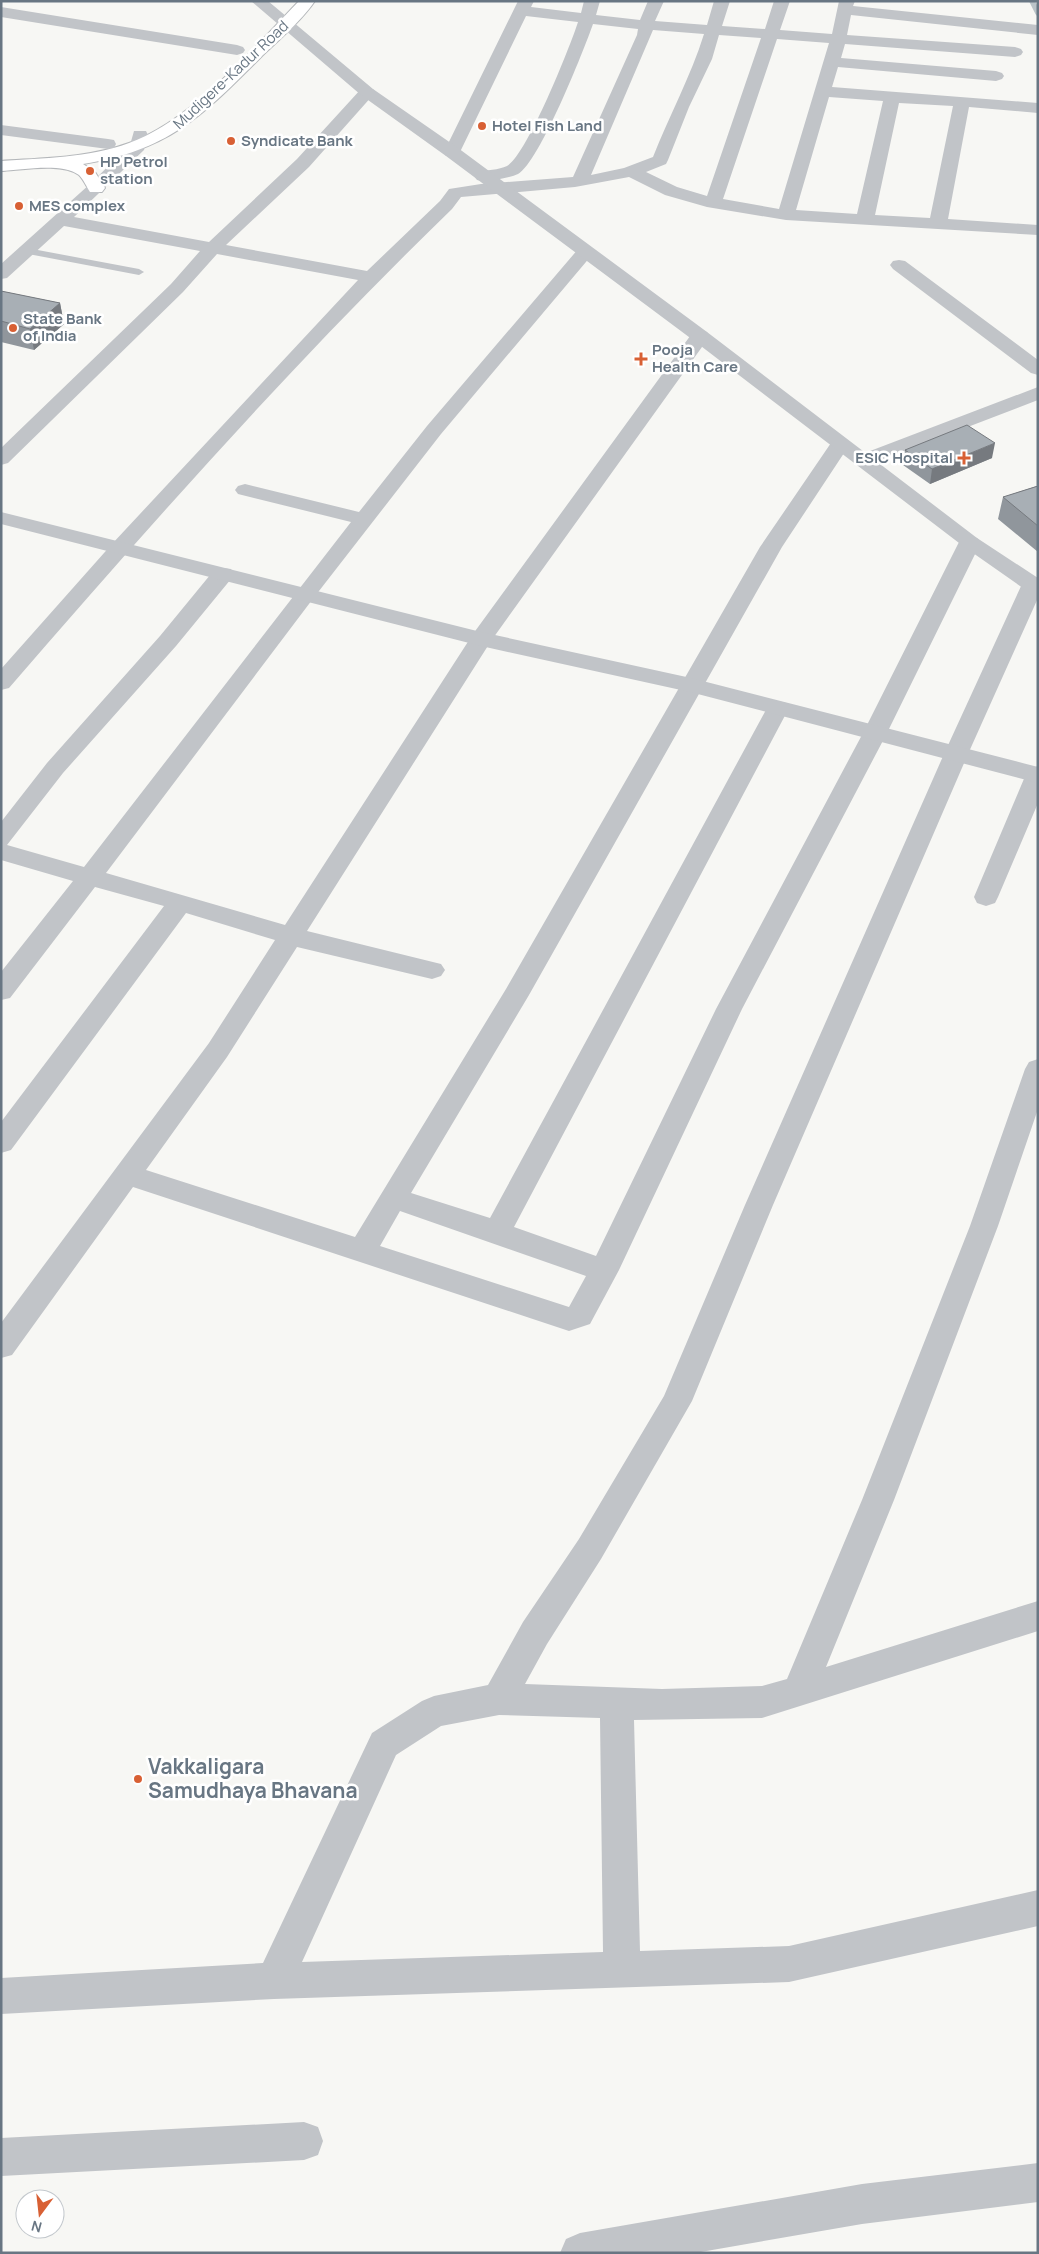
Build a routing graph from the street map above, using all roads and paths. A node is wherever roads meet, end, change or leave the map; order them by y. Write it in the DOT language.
graph roads {
  1 [pos="258,1"];
  2 [pos="287,1"];
  3 [pos="308,1"];
  4 [pos="592,1"];
  5 [pos="656,1"];
  6 [pos="722,1"];
  7 [pos="782,1"];
  8 [pos="845,5"];
  9 [pos="524,6"];
  10 [pos="1,12"];
  11 [pos="588,18"];
  12 [pos="280,20"];
  13 [pos="646,25"];
  14 [pos="713,29"];
  15 [pos="1038,30"];
  16 [pos="771,34"];
  17 [pos="838,40"];
  18 [pos="237,50"];
  19 [pos="1015,52"];
  20 [pos="831,62"];
  21 [pos="996,76"];
  22 [pos="822,91"];
  23 [pos="367,92"];
  24 [pos="892,99"];
  25 [pos="962,101"];
  26 [pos="1038,108"];
  27 [pos="1,130"];
  28 [pos="139,140"];
  29 [pos="108,144"];
  30 [pos="452,152"];
  31 [pos="1,156"];
  32 [pos="50,163"];
  33 [pos="1,166"];
  34 [pos="630,171"];
  35 [pos="580,180"];
  36 [pos="491,182"];
  37 [pos="96,188"];
  38 [pos="713,204"];
  39 [pos="786,215"];
  40 [pos="865,219"];
  41 [pos="61,220"];
  42 [pos="938,225"];
  43 [pos="1038,230"];
  44 [pos="213,248"];
  45 [pos="27,251"];
  46 [pos="585,252"];
  47 [pos="899,265"];
  48 [pos="139,272"];
  49 [pos="1,274"];
  50 [pos="371,278"];
  51 [pos="700,336"];
  52 [pos="1038,369"];
  53 [pos="1038,393"];
  54 [pos="840,444"];
  55 [pos="1,459"];
  56 [pos="864,460"];
  57 [pos="245,490"];
  58 [pos="1,518"];
  59 [pos="364,519"];
  60 [pos="970,542"];
  61 [pos="119,548"];
  62 [pos="223,574"];
  63 [pos="1036,586"];
  64 [pos="304,595"];
  65 [pos="480,639"];
  66 [pos="1,683"];
  67 [pos="692,685"];
  68 [pos="778,708"];
  69 [pos="874,733"];
  70 [pos="956,754"];
  71 [pos="1038,775"];
  72 [pos="1,839"];
  73 [pos="1,852"];
  74 [pos="90,877"];
  75 [pos="986,897"];
  76 [pos="180,902"];
  77 [pos="290,936"];
  78 [pos="432,970"];
  79 [pos="1,991"];
  80 [pos="1038,1069"];
  81 [pos="1,1143"];
  82 [pos="126,1174"];
  83 [pos="393,1198"];
  84 [pos="497,1232"];
  85 [pos="362,1250"];
  86 [pos="604,1270"];
  87 [pos="1,1346"];
  88 [pos="1038,1616"];
  89 [pos="799,1691"];
  90 [pos="499,1699"];
  91 [pos="617,1704"];
  92 [pos="1038,1908"];
  93 [pos="622,1970"];
  94 [pos="274,1981"];
  95 [pos="1,1996"];
  96 [pos="304,2141"];
  97 [pos="1,2157"];
  98 [pos="1038,2182"];
  99 [pos="580,2253"];
  1 -- 12 [label="street"];
  2 -- 12 [label="highway, Mudigere-Kadur Road"];
  3 -- 12 [label="highway, Mudigere-Kadur Road"];
  4 -- 11 [label="street"];
  5 -- 13 [label="street"];
  6 -- 14 [label="street"];
  7 -- 16 [label="street"];
  8 -- 15 [label="street"];
  8 -- 17 [label="street"];
  9 -- 11 [label="street"];
  9 -- 30 [label="street"];
  10 -- 18 [label="street"];
  11 -- 13 [label="street"];
  11 -- 36 [label="street"];
  12 -- 18 [label="highway, Mudigere-Kadur Road"];
  12 -- 23 [label="street"];
  12 -- 28 [label="highway, Mudigere-Kadur Road"];
  13 -- 14 [label="street"];
  13 -- 35 [label="street"];
  14 -- 16 [label="street"];
  14 -- 34 [label="street"];
  16 -- 17 [label="street"];
  16 -- 38 [label="street"];
  17 -- 19 [label="street"];
  17 -- 20 [label="street"];
  18 -- 28 [label="highway, Mudigere-Kadur Road"];
  20 -- 21 [label="street"];
  20 -- 22 [label="street"];
  22 -- 24 [label="street"];
  22 -- 39 [label="street"];
  23 -- 30 [label="street"];
  23 -- 44 [label="street"];
  24 -- 25 [label="street"];
  24 -- 40 [label="street"];
  25 -- 26 [label="street"];
  25 -- 42 [label="street"];
  27 -- 29 [label="street"];
  28 -- 29 [label="highway, Mudigere-Kadur Road"];
  28 -- 32 [label="highway, Mudigere-Kadur Road"];
  28 -- 37 [label="street"];
  29 -- 31 [label="highway, Mudigere-Kadur Road"];
  30 -- 36 [label="street"];
  32 -- 33 [label="highway, Mudigere-Kadur Road"];
  32 -- 37 [label="highway"];
  34 -- 35 [label="street"];
  34 -- 38 [label="street"];
  35 -- 36 [label="street"];
  36 -- 46 [label="street"];
  36 -- 50 [label="street"];
  37 -- 41 [label="street"];
  38 -- 39 [label="street"];
  39 -- 40 [label="street"];
  40 -- 42 [label="street"];
  41 -- 44 [label="street"];
  41 -- 45 [label="street"];
  42 -- 43 [label="street"];
  44 -- 50 [label="street"];
  44 -- 55 [label="street"];
  45 -- 48 [label="lane"];
  45 -- 49 [label="street"];
  46 -- 51 [label="street"];
  46 -- 59 [label="street"];
  47 -- 52 [label="street"];
  50 -- 61 [label="street"];
  51 -- 54 [label="street"];
  51 -- 65 [label="street"];
  53 -- 56 [label="street"];
  54 -- 56 [label="street"];
  54 -- 67 [label="street"];
  56 -- 60 [label="street"];
  57 -- 59 [label="street"];
  58 -- 61 [label="street"];
  59 -- 64 [label="street"];
  60 -- 63 [label="street"];
  60 -- 69 [label="street"];
  61 -- 62 [label="street"];
  61 -- 66 [label="street"];
  62 -- 64 [label="street"];
  62 -- 72 [label="street"];
  63 -- 70 [label="street"];
  64 -- 65 [label="street"];
  64 -- 74 [label="street"];
  65 -- 67 [label="street"];
  65 -- 77 [label="street"];
  67 -- 68 [label="street"];
  67 -- 83 [label="street"];
  68 -- 69 [label="street"];
  68 -- 84 [label="street"];
  69 -- 70 [label="street"];
  69 -- 86 [label="street"];
  70 -- 71 [label="street"];
  70 -- 90 [label="street"];
  71 -- 75 [label="street"];
  73 -- 74 [label="street"];
  74 -- 76 [label="street"];
  74 -- 79 [label="street"];
  76 -- 77 [label="street"];
  76 -- 81 [label="street"];
  77 -- 78 [label="street"];
  77 -- 82 [label="street"];
  80 -- 89 [label="street"];
  82 -- 85 [label="street"];
  82 -- 87 [label="street"];
  83 -- 84 [label="street"];
  83 -- 85 [label="street"];
  84 -- 86 [label="street"];
  85 -- 86 [label="street"];
  88 -- 89 [label="street"];
  89 -- 91 [label="street"];
  90 -- 91 [label="street"];
  90 -- 94 [label="street"];
  91 -- 93 [label="street"];
  92 -- 93 [label="street"];
  93 -- 94 [label="street"];
  94 -- 95 [label="street"];
  96 -- 97 [label="street"];
  98 -- 99 [label="street"];
}
